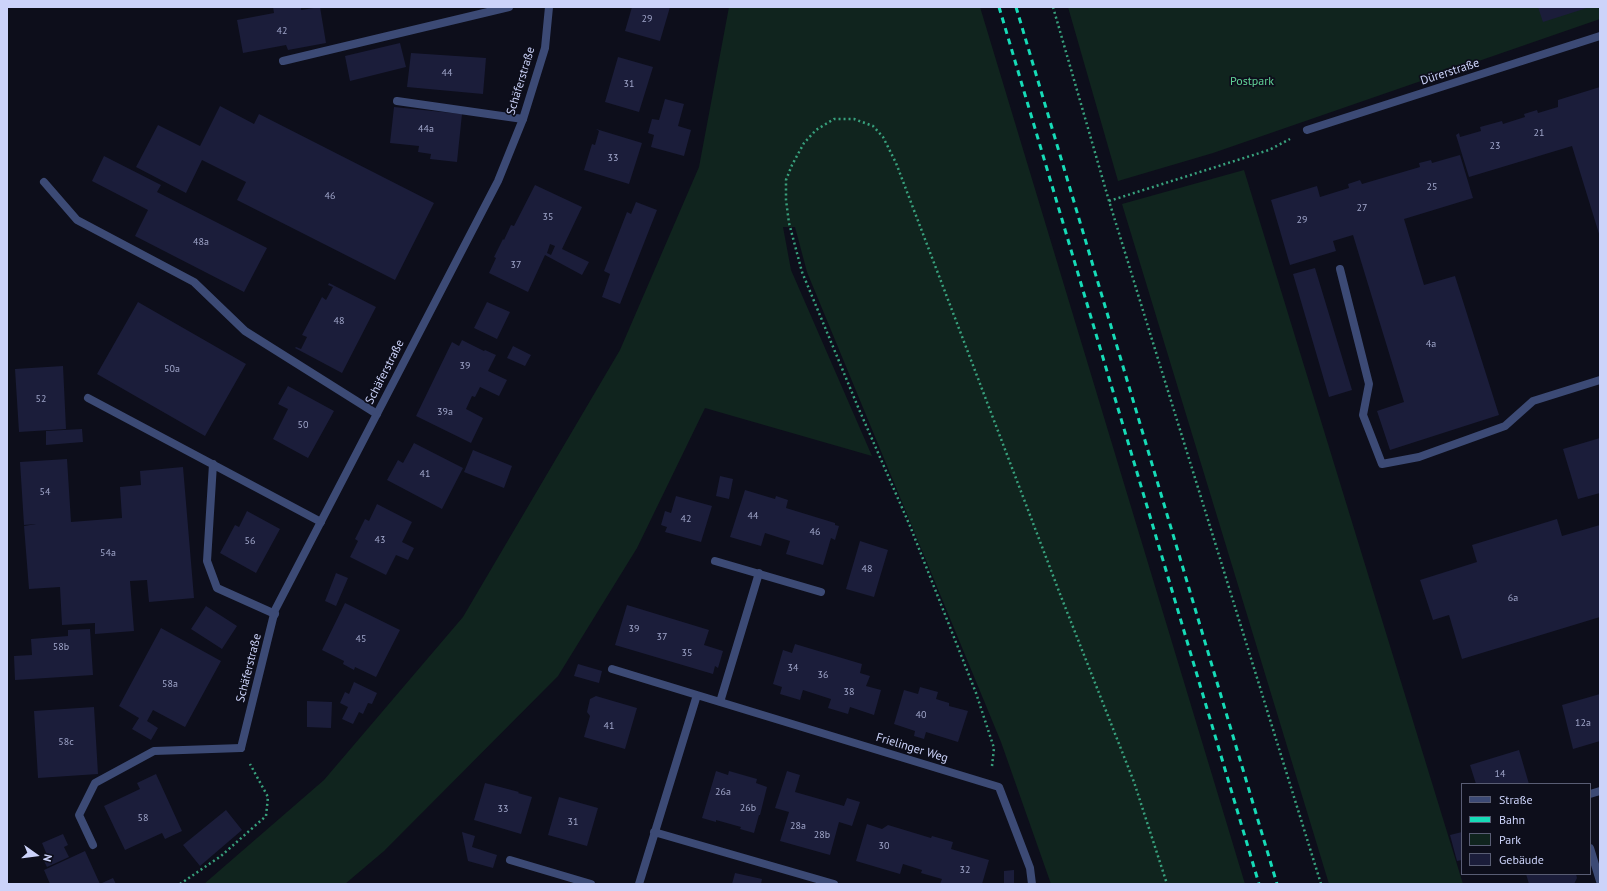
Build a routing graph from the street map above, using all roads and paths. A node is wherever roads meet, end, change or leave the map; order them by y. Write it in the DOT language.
graph roads {
  1 [pos="509,7"];
  2 [pos="548,7"];
  3 [pos="1053,7"];
  4 [pos="1600,36"];
  5 [pos="283,61"];
  6 [pos="397,101"];
  7 [pos="523,119"];
  8 [pos="1307,130"];
  9 [pos="44,182"];
  10 [pos="1110,201"];
  11 [pos="1340,269"];
  12 [pos="1600,380"];
  13 [pos="88,398"];
  14 [pos="377,414"];
  15 [pos="213,464"];
  16 [pos="321,522"];
  17 [pos="715,561"];
  18 [pos="759,573"];
  19 [pos="821,592"];
  20 [pos="274,614"];
  21 [pos="612,669"];
  22 [pos="697,695"];
  23 [pos="720,702"];
  24 [pos="241,748"];
  25 [pos="990,785"];
  26 [pos="654,832"];
  27 [pos="93,845"];
  28 [pos="1591,851"];
  29 [pos="510,860"];
  30 [pos="1600,881"];
  31 [pos="180,884"];
  32 [pos="591,884"];
  33 [pos="639,884"];
  34 [pos="834,884"];
  35 [pos="1032,884"];
  36 [pos="1167,884"];
  37 [pos="1321,884"];
  1 -- 5 [label="street"];
  2 -- 7 [label="street, Schäferstraße"];
  3 -- 10 [label="path"];
  4 -- 8 [label="street, Dürerstraße"];
  6 -- 7 [label="street"];
  7 -- 14 [label="street, Schäferstraße"];
  8 -- 10 [label="path"];
  9 -- 14 [label="street"];
  10 -- 37 [label="path"];
  11 -- 12 [label="street"];
  13 -- 15 [label="street"];
  14 -- 16 [label="street, Schäferstraße"];
  15 -- 16 [label="street"];
  15 -- 20 [label="street"];
  16 -- 20 [label="street, Schäferstraße"];
  17 -- 18 [label="street"];
  18 -- 19 [label="street"];
  18 -- 23 [label="street"];
  20 -- 24 [label="street, Schäferstraße"];
  21 -- 22 [label="street, Frielinger Weg"];
  22 -- 23 [label="street, Frielinger Weg"];
  22 -- 26 [label="street"];
  23 -- 25 [label="street, Frielinger Weg"];
  24 -- 27 [label="street"];
  24 -- 31 [label="path"];
  25 -- 35 [label="street, Frielinger Weg"];
  25 -- 36 [label="path"];
  26 -- 33 [label="street"];
  26 -- 34 [label="street"];
  28 -- 30 [label="street"];
  29 -- 32 [label="street"];
}
